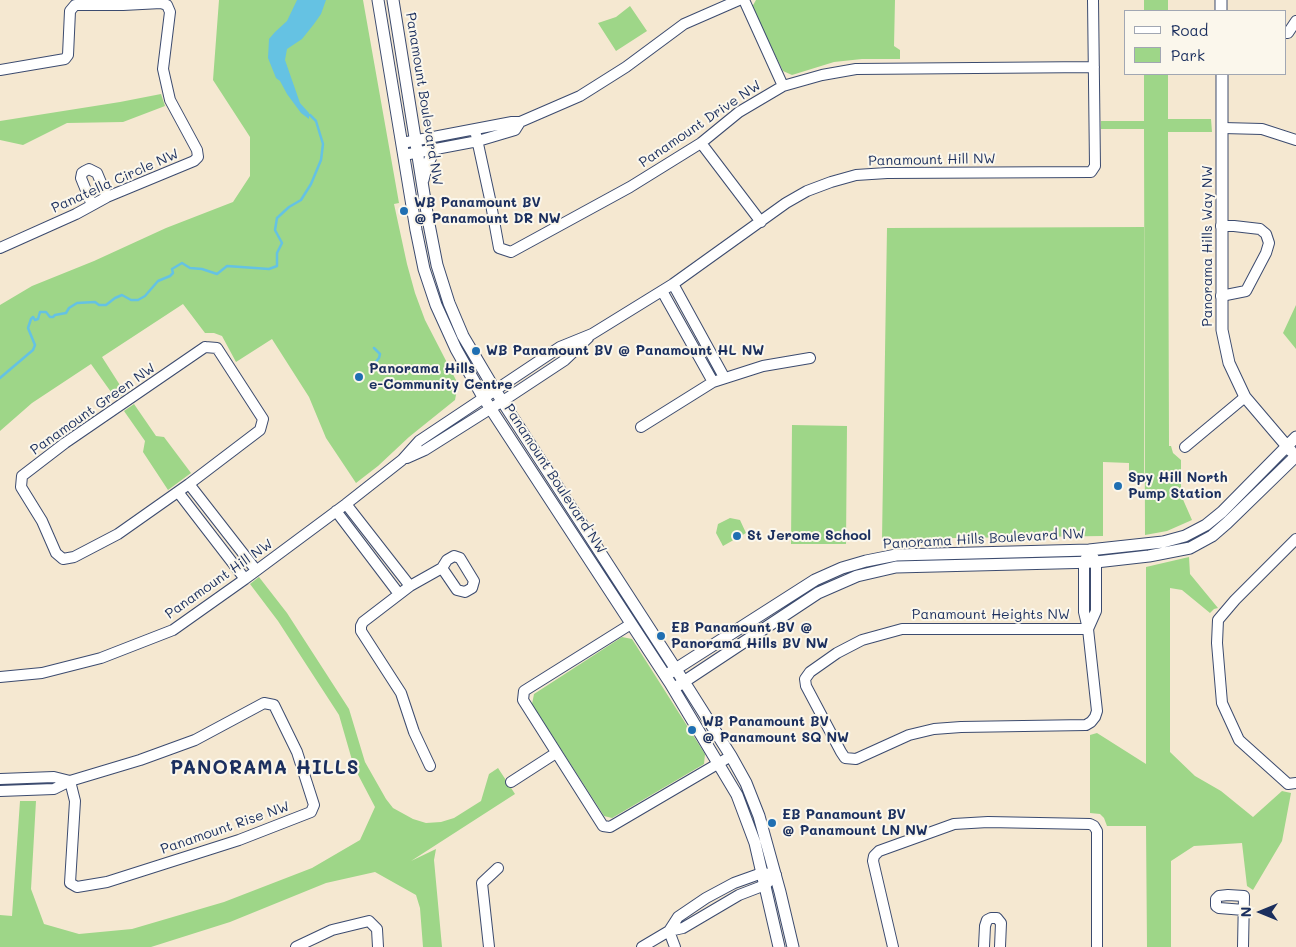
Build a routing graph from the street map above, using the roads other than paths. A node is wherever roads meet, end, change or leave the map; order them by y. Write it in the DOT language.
graph roads {
  1 [pos="378,0"];
  2 [pos="393,0"];
  3 [pos="739,0"];
  4 [pos="744,0"];
  5 [pos="1093,0"];
  6 [pos="1296,21"];
  7 [pos="1286,33"];
  8 [pos="1094,67"];
  9 [pos="0,70"];
  10 [pos="1222,75"];
  11 [pos="783,86"];
  12 [pos="520,122"];
  13 [pos="1223,128"];
  14 [pos="475,130"];
  15 [pos="1296,140"];
  16 [pos="414,141"];
  17 [pos="478,141"];
  18 [pos="402,143"];
  19 [pos="701,143"];
  20 [pos="434,150"];
  21 [pos="416,153"];
  22 [pos="404,155"];
  23 [pos="422,186"];
  24 [pos="107,197"];
  25 [pos="92,205"];
  26 [pos="760,222"];
  27 [pos="1222,226"];
  28 [pos="2,242"];
  29 [pos="673,284"];
  30 [pos="662,291"];
  31 [pos="1221,296"];
  32 [pos="592,334"];
  33 [pos="810,358"];
  34 [pos="724,378"];
  35 [pos="713,382"];
  36 [pos="495,390"];
  37 [pos="483,397"];
  38 [pos="1246,397"];
  39 [pos="503,402"];
  40 [pos="491,409"];
  41 [pos="641,427"];
  42 [pos="1296,437"];
  43 [pos="1287,445"];
  44 [pos="1185,447"];
  45 [pos="1296,456"];
  46 [pos="402,460"];
  47 [pos="189,484"];
  48 [pos="178,492"];
  49 [pos="346,504"];
  50 [pos="336,511"];
  51 [pos="1296,539"];
  52 [pos="594,541"];
  53 [pos="582,549"];
  54 [pos="1089,550"];
  55 [pos="1096,562"];
  56 [pos="1084,563"];
  57 [pos="442,568"];
  58 [pos="256,570"];
  59 [pos="245,579"];
  60 [pos="404,590"];
  61 [pos="642,617"];
  62 [pos="631,624"];
  63 [pos="1088,629"];
  64 [pos="676,669"];
  65 [pos="0,677"];
  66 [pos="666,677"];
  67 [pos="684,681"];
  68 [pos="673,688"];
  69 [pos="556,753"];
  70 [pos="731,756"];
  71 [pos="719,763"];
  72 [pos="430,766"];
  73 [pos="0,778"];
  74 [pos="70,781"];
  75 [pos="511,782"];
  76 [pos="1296,784"];
  77 [pos="0,791"];
  78 [pos="498,868"];
  79 [pos="762,873"];
  80 [pos="776,875"];
  81 [pos="766,885"];
  82 [pos="1244,910"];
  83 [pos="669,931"];
  84 [pos="296,947"];
  85 [pos="378,947"];
  86 [pos="488,947"];
  87 [pos="642,947"];
  88 [pos="675,947"];
  89 [pos="779,947"];
  90 [pos="793,947"];
  91 [pos="893,947"];
  92 [pos="984,947"];
  93 [pos="1000,947"];
  94 [pos="1096,947"];
  95 [pos="1243,947"];
  1 -- 18 [label="street, Panamount Boulevard NW"];
  2 -- 16 [label="street, Panamount Boulevard NW"];
  3 -- 12 [label="street"];
  4 -- 11 [label="street"];
  5 -- 8 [label="street"];
  6 -- 7 [label="street"];
  8 -- 11 [label="street, Panamount Drive NW"];
  8 -- 26 [label="street, Panamount Hill NW"];
  9 -- 24 [label="street, Panatella Circle NW"];
  10 -- 13 [label="street, Panorama Hills Way NW"];
  11 -- 19 [label="street, Panamount Drive NW"];
  12 -- 14 [label="street"];
  12 -- 17 [label="street"];
  13 -- 15 [label="street"];
  13 -- 27 [label="street, Panorama Hills Way NW"];
  14 -- 16 [label="street"];
  14 -- 17 [label="street, Panamount Drive NW"];
  16 -- 18 [label="street"];
  16 -- 21 [label="street, Panamount Boulevard NW"];
  17 -- 19 [label="street, Panamount Drive NW"];
  17 -- 20 [label="street"];
  18 -- 22 [label="street, Panamount Boulevard NW"];
  19 -- 26 [label="street"];
  20 -- 21 [label="street"];
  20 -- 23 [label="street"];
  21 -- 22 [label="street"];
  21 -- 23 [label="street, Panamount Boulevard NW"];
  22 -- 37 [label="street, Panamount Boulevard NW"];
  23 -- 36 [label="street, Panamount Boulevard NW"];
  24 -- 25 [label="street, Panatella Circle NW"];
  24 -- 25 [label="street"];
  25 -- 28 [label="street, Panatella Circle NW"];
  26 -- 29 [label="street, Panamount Hill NW"];
  27 -- 31 [label="street, Panorama Hills Way NW"];
  27 -- 31 [label="street"];
  29 -- 30 [label="street, Panamount Hill NW"];
  29 -- 34 [label="street"];
  30 -- 32 [label="street, Panamount Hill NW"];
  30 -- 35 [label="street"];
  31 -- 38 [label="street, Panorama Hills Way NW"];
  32 -- 36 [label="street, Panamount Hill NW"];
  32 -- 39 [label="street, Panamount Hill NW"];
  33 -- 34 [label="street"];
  34 -- 35 [label="street"];
  35 -- 41 [label="street"];
  36 -- 37 [label="street, Panamount Hill NW"];
  36 -- 39 [label="street, Panamount Boulevard NW"];
  37 -- 40 [label="street, Panamount Boulevard NW"];
  37 -- 46 [label="street, Panamount Hill NW"];
  38 -- 43 [label="street, Panorama Hills Way NW"];
  38 -- 44 [label="street"];
  39 -- 40 [label="street, Panamount Hill NW"];
  39 -- 52 [label="street, Panamount Boulevard NW"];
  40 -- 46 [label="street, Panamount Hill NW"];
  40 -- 53 [label="street, Panamount Boulevard NW"];
  42 -- 43 [label="street, Panorama Hills Boulevard NW"];
  43 -- 45 [label="street, Panorama Hills Way NW"];
  43 -- 54 [label="street, Panorama Hills Boulevard NW"];
  45 -- 55 [label="street, Panorama Hills Boulevard NW"];
  46 -- 49 [label="street, Panamount Hill NW"];
  47 -- 48 [label="street, Panamount Green NW"];
  47 -- 48 [label="street, Panamount Green NW"];
  47 -- 58 [label="street"];
  48 -- 59 [label="street"];
  49 -- 50 [label="street, Panamount Hill NW"];
  49 -- 60 [label="street"];
  50 -- 58 [label="street, Panamount Hill NW"];
  50 -- 60 [label="street"];
  51 -- 76 [label="street"];
  52 -- 53 [label="street"];
  52 -- 61 [label="street, Panamount Boulevard NW"];
  53 -- 62 [label="street, Panamount Boulevard NW"];
  54 -- 55 [label="street"];
  54 -- 56 [label="street, Panamount Heights NW"];
  54 -- 64 [label="street, Panorama Hills Boulevard NW"];
  55 -- 56 [label="street, Panorama Hills Boulevard NW"];
  55 -- 63 [label="street, Panamount Heights NW"];
  56 -- 63 [label="street, Panamount Heights NW"];
  56 -- 67 [label="street, Panorama Hills Boulevard NW"];
  57 -- 60 [label="street"];
  58 -- 59 [label="street, Panamount Hill NW"];
  59 -- 65 [label="street, Panamount Hill NW"];
  60 -- 72 [label="street"];
  61 -- 62 [label="street"];
  61 -- 64 [label="street, Panamount Boulevard NW"];
  62 -- 66 [label="street, Panamount Boulevard NW"];
  62 -- 69 [label="street"];
  63 -- 63 [label="street, Panamount Heights NW"];
  64 -- 66 [label="street, Panorama Hills Boulevard NW"];
  64 -- 67 [label="street, Panamount Boulevard NW"];
  66 -- 68 [label="street, Panamount Boulevard NW"];
  67 -- 68 [label="street, Panorama Hills Boulevard NW"];
  67 -- 70 [label="street, Panamount Boulevard NW"];
  68 -- 71 [label="street, Panamount Boulevard NW"];
  69 -- 71 [label="street"];
  69 -- 75 [label="street"];
  70 -- 71 [label="street"];
  70 -- 80 [label="street, Panamount Boulevard NW"];
  71 -- 79 [label="street, Panamount Boulevard NW"];
  73 -- 74 [label="street, Panamount Rise NW"];
  74 -- 74 [label="street, Panamount Rise NW"];
  74 -- 77 [label="street, Panamount Rise NW"];
  78 -- 86 [label="street"];
  79 -- 80 [label="street"];
  79 -- 81 [label="street, Panamount Boulevard NW"];
  79 -- 83 [label="street"];
  80 -- 81 [label="street"];
  80 -- 90 [label="street, Panamount Boulevard NW"];
  81 -- 83 [label="street"];
  81 -- 89 [label="street, Panamount Boulevard NW"];
  82 -- 95 [label="street"];
  83 -- 87 [label="street"];
  83 -- 88 [label="street"];
  84 -- 85 [label="street"];
  91 -- 94 [label="street"];
  92 -- 93 [label="street"];
}
